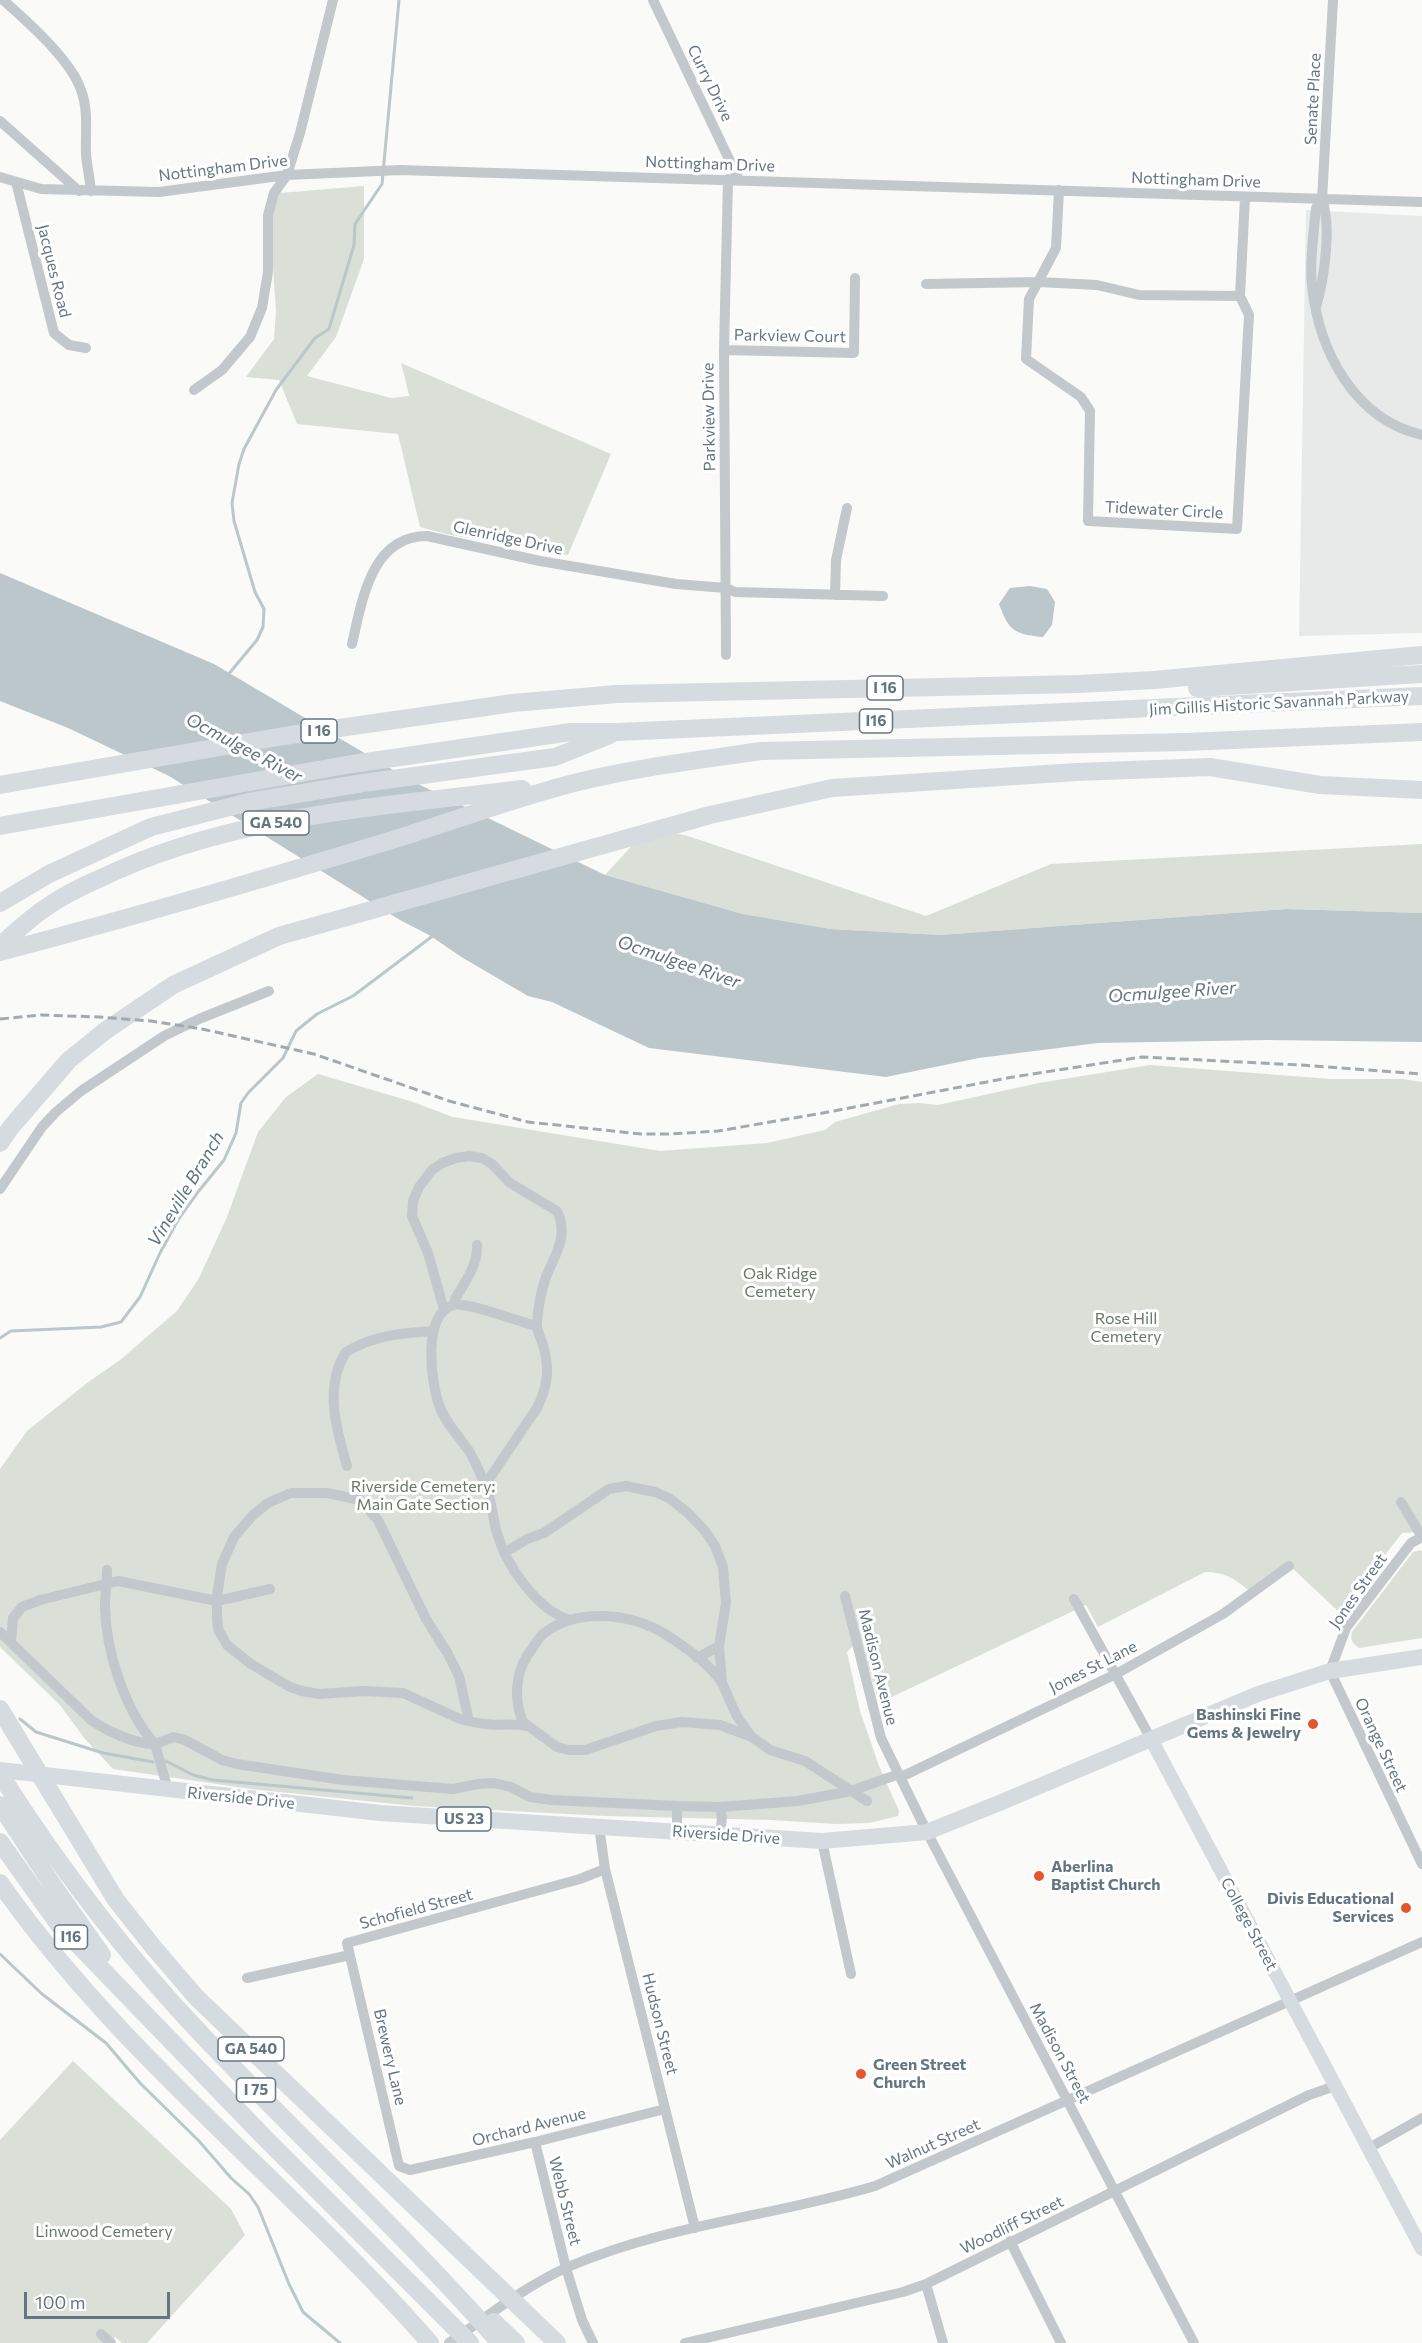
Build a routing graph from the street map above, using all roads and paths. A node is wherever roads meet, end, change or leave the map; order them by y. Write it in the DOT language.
graph roads {
  1 [pos="3,0"];
  2 [pos="333,0"];
  3 [pos="653,0"];
  4 [pos="1333,0"];
  5 [pos="0,122"];
  6 [pos="287,175"];
  7 [pos="0,177"];
  8 [pos="734,180"];
  9 [pos="16,182"];
  10 [pos="1059,190"];
  11 [pos="79,191"];
  12 [pos="91,191"];
  13 [pos="1245,196"];
  14 [pos="1322,200"];
  15 [pos="1422,202"];
  16 [pos="855,278"];
  17 [pos="1040,282"];
  18 [pos="926,284"];
  19 [pos="1240,296"];
  20 [pos="86,348"];
  21 [pos="724,350"];
  22 [pos="194,390"];
  23 [pos="1422,435"];
  24 [pos="847,508"];
  25 [pos="726,588"];
  26 [pos="835,595"];
  27 [pos="883,596"];
  28 [pos="352,644"];
  29 [pos="726,655"];
  30 [pos="1422,655"];
  31 [pos="1422,674"];
  32 [pos="1154,680"];
  33 [pos="1422,696"];
  34 [pos="617,732"];
  35 [pos="1422,732"];
  36 [pos="580,781"];
  37 [pos="24,782"];
  38 [pos="0,784"];
  39 [pos="1422,790"];
  40 [pos="0,792"];
  41 [pos="0,826"];
  42 [pos="0,903"];
  43 [pos="0,946"];
  44 [pos="0,952"];
  45 [pos="269,991"];
  46 [pos="0,1143"];
  47 [pos="0,1189"];
  48 [pos="477,1245"];
  49 [pos="454,1305"];
  50 [pos="444,1310"];
  51 [pos="536,1326"];
  52 [pos="434,1331"];
  53 [pos="347,1466"];
  54 [pos="485,1485"];
  55 [pos="1401,1502"];
  56 [pos="1422,1537"];
  57 [pos="504,1553"];
  58 [pos="1289,1566"];
  59 [pos="107,1570"];
  60 [pos="107,1584"];
  61 [pos="270,1589"];
  62 [pos="845,1596"];
  63 [pos="1074,1599"];
  64 [pos="217,1601"];
  65 [pos="548,1610"];
  66 [pos="570,1620"];
  67 [pos="0,1632"];
  68 [pos="547,1632"];
  69 [pos="11,1642"];
  70 [pos="719,1646"];
  71 [pos="1422,1657"];
  72 [pos="697,1658"];
  73 [pos="1330,1671"];
  74 [pos="1116,1674"];
  75 [pos="722,1684"];
  76 [pos="0,1709"];
  77 [pos="733,1710"];
  78 [pos="469,1721"];
  79 [pos="720,1725"];
  80 [pos="526,1726"];
  81 [pos="752,1737"];
  82 [pos="1151,1739"];
  83 [pos="155,1744"];
  84 [pos="0,1772"];
  85 [pos="900,1775"];
  86 [pos="168,1791"];
  87 [pos="851,1791"];
  88 [pos="867,1801"];
  89 [pos="0,1805"];
  90 [pos="677,1806"];
  91 [pos="720,1807"];
  92 [pos="599,1826"];
  93 [pos="676,1832"];
  94 [pos="927,1832"];
  95 [pos="720,1834"];
  96 [pos="822,1841"];
  97 [pos="0,1842"];
  98 [pos="1422,1864"];
  99 [pos="605,1869"];
  100 [pos="0,1883"];
  101 [pos="1422,1942"];
  102 [pos="350,1955"];
  103 [pos="851,1974"];
  104 [pos="248,1978"];
  105 [pos="1290,1999"];
  106 [pos="154,2024"];
  107 [pos="1335,2086"];
  108 [pos="1067,2100"];
  109 [pos="665,2109"];
  110 [pos="1422,2118"];
  111 [pos="535,2142"];
  112 [pos="1369,2148"];
  113 [pos="399,2166"];
  114 [pos="1115,2192"];
  115 [pos="694,2228"];
  116 [pos="1010,2241"];
  117 [pos="1422,2249"];
  118 [pos="566,2268"];
  119 [pos="443,2282"];
  120 [pos="926,2284"];
  121 [pos="101,2334"];
  122 [pos="111,2343"];
  123 [pos="430,2343"];
  124 [pos="449,2343"];
  125 [pos="470,2343"];
  126 [pos="500,2343"];
  127 [pos="516,2343"];
  128 [pos="557,2343"];
  129 [pos="593,2343"];
  130 [pos="686,2343"];
  131 [pos="943,2343"];
  132 [pos="1061,2343"];
  133 [pos="1194,2343"];
  1 -- 12 [label="street"];
  2 -- 6 [label="street"];
  3 -- 8 [label="street, Curry Drive"];
  4 -- 14 [label="street, Senate Place"];
  5 -- 11 [label="street"];
  6 -- 8 [label="street, Nottingham Drive"];
  6 -- 12 [label="street, Nottingham Drive"];
  6 -- 22 [label="street"];
  7 -- 9 [label="street, Nottingham Drive"];
  8 -- 10 [label="street, Nottingham Drive"];
  8 -- 21 [label="street, Parkview Drive"];
  9 -- 11 [label="street, Nottingham Drive"];
  9 -- 20 [label="street, Jacques Road"];
  10 -- 13 [label="street, Nottingham Drive"];
  10 -- 17 [label="street, Tidewater Circle"];
  11 -- 12 [label="street, Nottingham Drive"];
  13 -- 14 [label="street, Nottingham Drive"];
  13 -- 19 [label="street, Tidewater Circle"];
  14 -- 15 [label="street, Nottingham Drive"];
  14 -- 23 [label="street, Senate Place"];
  16 -- 21 [label="street, Parkview Court"];
  17 -- 18 [label="street"];
  17 -- 19 [label="street"];
  17 -- 19 [label="street, Tidewater Circle"];
  21 -- 25 [label="street, Parkview Drive"];
  24 -- 26 [label="street"];
  25 -- 26 [label="street, Glenridge Drive"];
  25 -- 28 [label="street, Glenridge Drive"];
  25 -- 29 [label="street, Parkview Drive"];
  26 -- 27 [label="street, Glenridge Drive"];
  30 -- 32 [label="highway"];
  31 -- 32 [label="highway, I 16"];
  32 -- 37 [label="highway, I 16"];
  33 -- 34 [label="highway, Jim Gillis Historic Savannah Parkway / I16"];
  34 -- 41 [label="highway"];
  34 -- 42 [label="highway, I16"];
  35 -- 36 [label="highway"];
  36 -- 43 [label="highway, GA 540"];
  36 -- 44 [label="highway"];
  37 -- 38 [label="highway"];
  37 -- 40 [label="highway"];
  39 -- 46 [label="highway"];
  45 -- 47 [label="street"];
  48 -- 49 [label="street"];
  49 -- 50 [label="street"];
  49 -- 51 [label="street"];
  50 -- 51 [label="street"];
  50 -- 52 [label="street"];
  51 -- 54 [label="street"];
  52 -- 53 [label="street"];
  52 -- 54 [label="street"];
  54 -- 57 [label="street"];
  55 -- 56 [label="street, Jones Street"];
  56 -- 73 [label="street, Jones Street"];
  57 -- 65 [label="street"];
  57 -- 70 [label="street"];
  58 -- 74 [label="street, Jones St Lane"];
  59 -- 60 [label="street"];
  60 -- 64 [label="street"];
  60 -- 69 [label="street"];
  60 -- 83 [label="street"];
  61 -- 64 [label="street"];
  62 -- 85 [label="street, Madison Avenue"];
  63 -- 74 [label="street, College Street"];
  64 -- 78 [label="street"];
  64 -- 78 [label="street"];
  65 -- 66 [label="street"];
  65 -- 68 [label="street"];
  66 -- 68 [label="street"];
  66 -- 72 [label="street"];
  67 -- 69 [label="street"];
  68 -- 80 [label="street"];
  69 -- 83 [label="street"];
  70 -- 72 [label="street"];
  70 -- 75 [label="street"];
  71 -- 73 [label="main road, Riverside Drive / US 23"];
  72 -- 75 [label="street"];
  73 -- 82 [label="main road, Riverside Drive / US 23"];
  73 -- 98 [label="street, Orange Street"];
  74 -- 82 [label="street, College Street"];
  74 -- 85 [label="street, Jones St Lane"];
  75 -- 77 [label="street"];
  76 -- 128 [label="highway, GA 540"];
  77 -- 79 [label="street"];
  77 -- 81 [label="street"];
  78 -- 80 [label="street"];
  79 -- 80 [label="street"];
  79 -- 81 [label="street"];
  81 -- 87 [label="street"];
  82 -- 94 [label="main road, Riverside Drive / US 23"];
  82 -- 105 [label="street, College Street"];
  83 -- 86 [label="street"];
  83 -- 90 [label="street, Jones St Lane"];
  84 -- 86 [label="main road, Riverside Drive / US 23"];
  84 -- 119 [label="highway, I 75"];
  85 -- 87 [label="street, Jones St Lane"];
  85 -- 94 [label="street, Madison Street"];
  86 -- 92 [label="main road, Riverside Drive / US 23"];
  87 -- 88 [label="street"];
  87 -- 91 [label="street, Jones St Lane"];
  89 -- 106 [label="highway, I 75"];
  90 -- 91 [label="street, Jones St Lane"];
  90 -- 93 [label="street"];
  91 -- 95 [label="street"];
  92 -- 93 [label="main road, Riverside Drive / US 23"];
  92 -- 99 [label="street, Hudson Street"];
  93 -- 95 [label="main road, Riverside Drive / US 23"];
  94 -- 96 [label="main road, Riverside Drive / US 23"];
  94 -- 108 [label="street, Madison Street"];
  95 -- 96 [label="main road, Riverside Drive / US 23"];
  96 -- 103 [label="street"];
  97 -- 106 [label="highway, I16"];
  99 -- 102 [label="street, Schofield Street"];
  99 -- 109 [label="street, Hudson Street"];
  100 -- 123 [label="highway"];
  101 -- 105 [label="street, Walnut Street"];
  102 -- 104 [label="street"];
  102 -- 113 [label="street, Brewery Lane"];
  105 -- 107 [label="street, College Street"];
  105 -- 108 [label="street, Walnut Street"];
  106 -- 125 [label="highway, I 75"];
  107 -- 112 [label="street, College Street"];
  107 -- 114 [label="street, Woodliff Street"];
  108 -- 114 [label="street, Madison Street"];
  108 -- 115 [label="street, Walnut Street"];
  109 -- 111 [label="street, Orchard Avenue"];
  109 -- 115 [label="street, Hudson Street"];
  110 -- 112 [label="street"];
  111 -- 113 [label="street, Orchard Avenue"];
  111 -- 118 [label="street, Webb Street"];
  112 -- 117 [label="street, College Street"];
  114 -- 116 [label="street, Woodliff Street"];
  114 -- 133 [label="street, Madison Street"];
  115 -- 118 [label="street, Walnut Street"];
  116 -- 120 [label="street, Woodliff Street"];
  116 -- 132 [label="street"];
  118 -- 124 [label="street, Walnut Street"];
  118 -- 129 [label="street, Webb Street"];
  119 -- 126 [label="highway, I 75"];
  119 -- 127 [label="highway"];
  120 -- 130 [label="street, Woodliff Street"];
  120 -- 131 [label="street"];
  121 -- 122 [label="street"];
}
